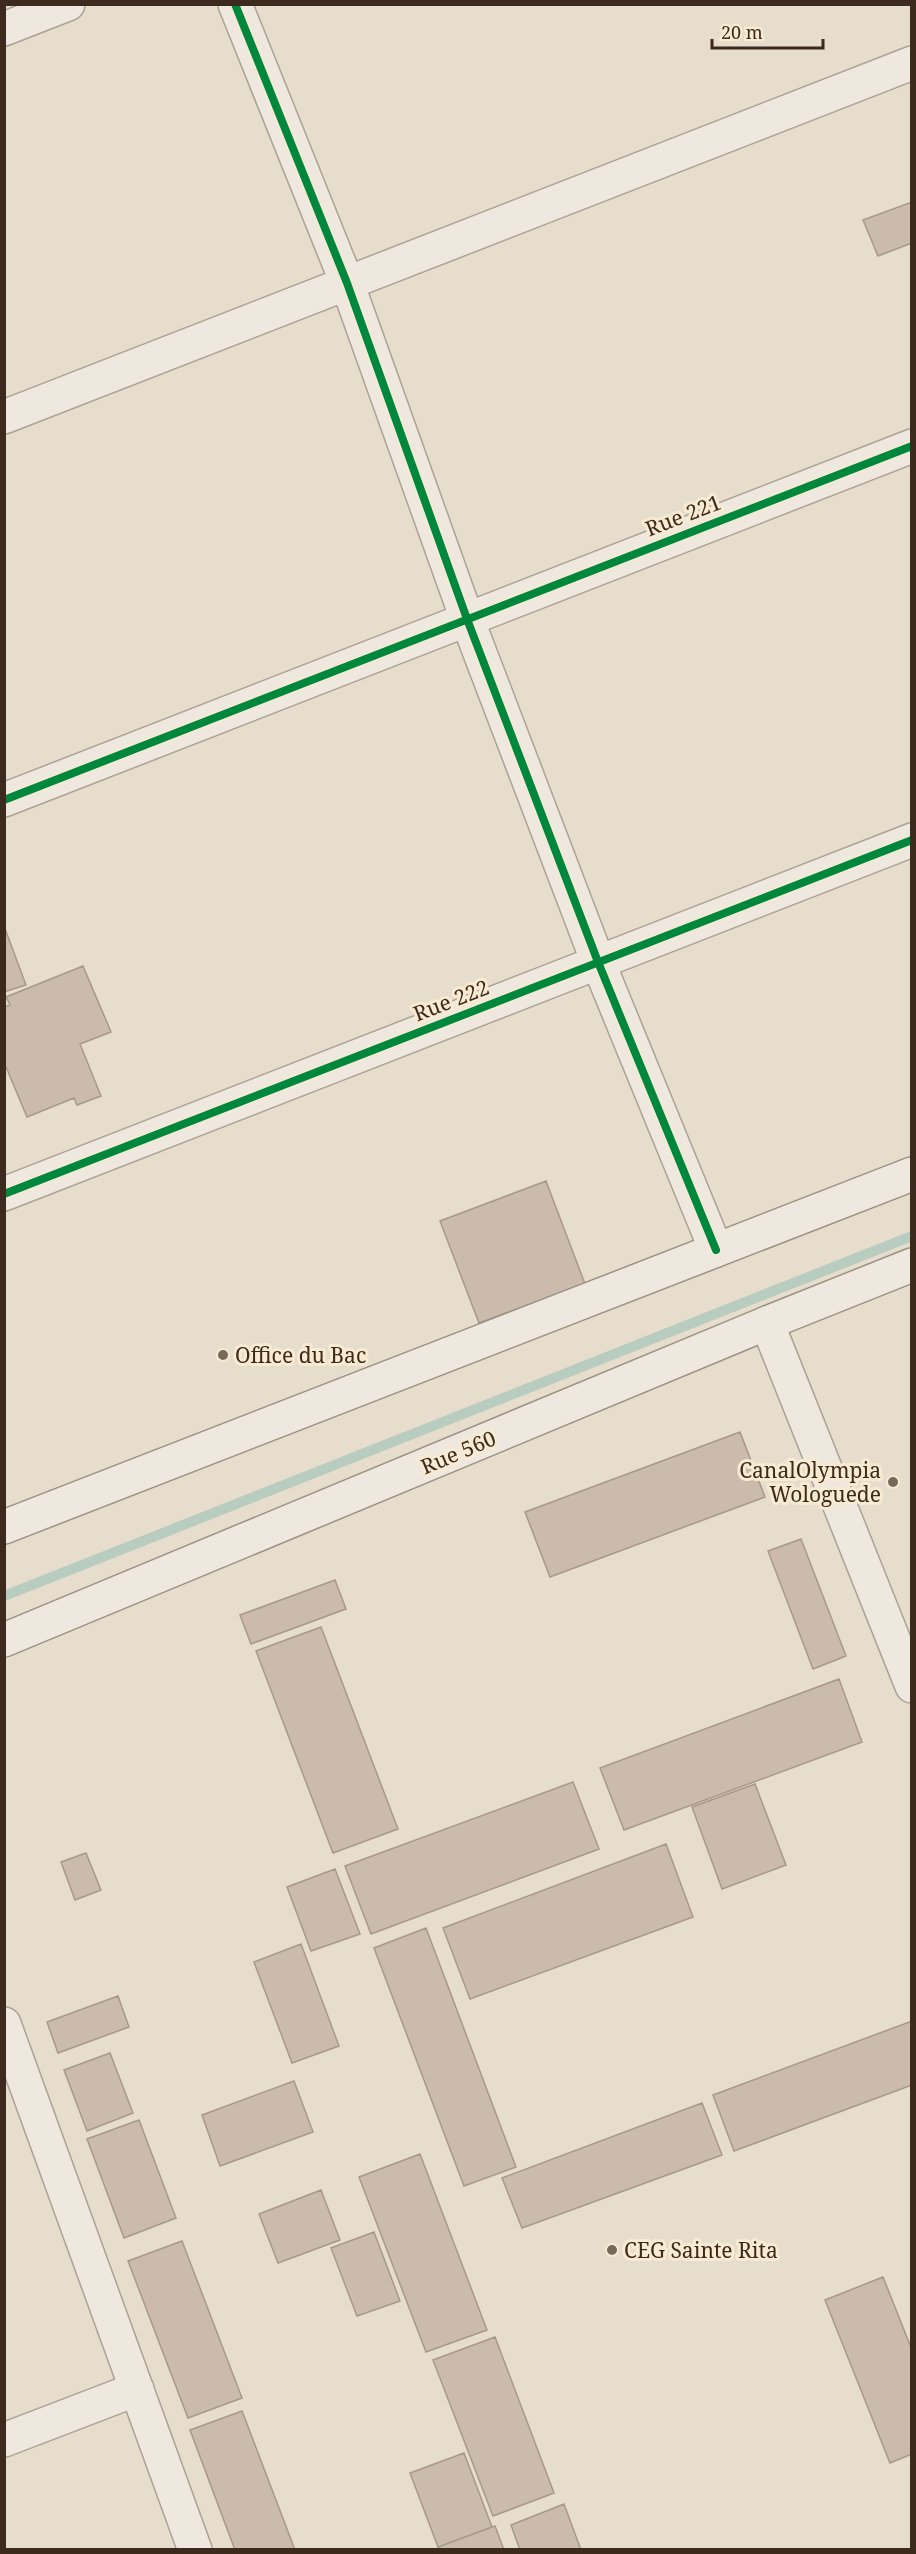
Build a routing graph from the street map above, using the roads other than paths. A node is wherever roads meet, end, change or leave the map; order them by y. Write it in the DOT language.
graph roads {
  1 [pos="68,4"];
  2 [pos="235,4"];
  3 [pos="4,29"];
  4 [pos="912,63"];
  5 [pos="347,284"];
  6 [pos="4,417"];
  7 [pos="912,446"];
  8 [pos="467,619"];
  9 [pos="4,800"];
  10 [pos="912,840"];
  11 [pos="598,962"];
  12 [pos="912,1174"];
  13 [pos="4,1194"];
  14 [pos="716,1250"];
  15 [pos="912,1265"];
  16 [pos="767,1323"];
  17 [pos="4,1527"];
  18 [pos="4,1640"];
  19 [pos="912,1686"];
  20 [pos="8,2044"];
  21 [pos="136,2389"];
  22 [pos="4,2440"];
  23 [pos="195,2550"];
  1 -- 3 [label="street"];
  2 -- 5 [label="street"];
  4 -- 5 [label="street"];
  5 -- 6 [label="street"];
  5 -- 8 [label="street"];
  7 -- 8 [label="street, Rue 221"];
  8 -- 9 [label="street, Rue 221"];
  8 -- 11 [label="street"];
  10 -- 11 [label="street, Rue 222"];
  11 -- 13 [label="street, Rue 222"];
  11 -- 14 [label="street"];
  12 -- 14 [label="street"];
  14 -- 17 [label="street"];
  15 -- 16 [label="street, Rue 560"];
  16 -- 18 [label="street, Rue 560"];
  16 -- 19 [label="street"];
  20 -- 21 [label="street"];
  21 -- 22 [label="street"];
  21 -- 23 [label="street"];
}
